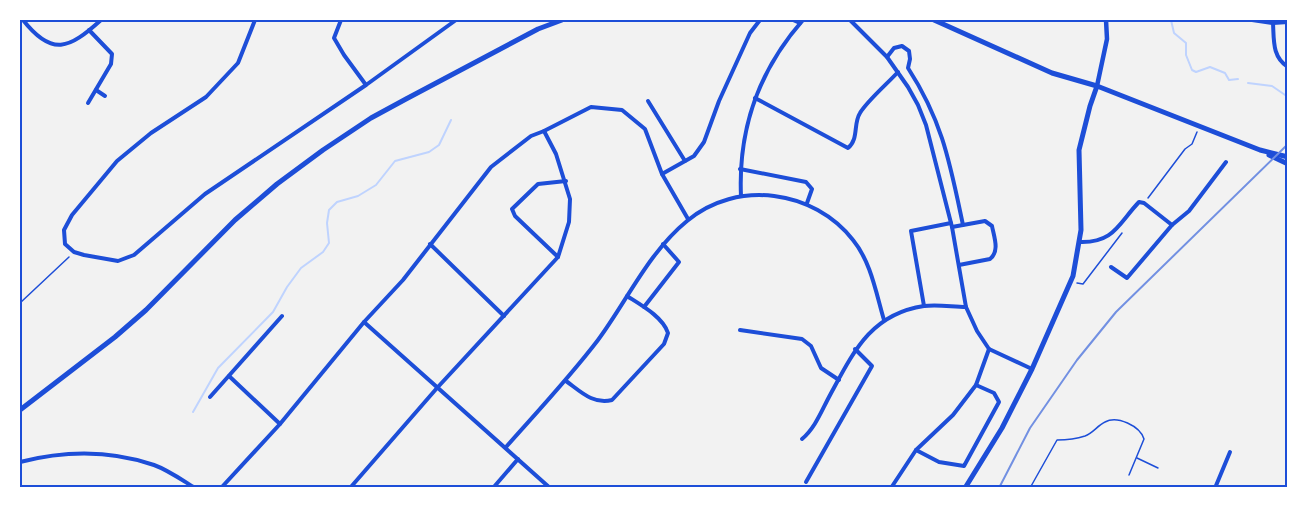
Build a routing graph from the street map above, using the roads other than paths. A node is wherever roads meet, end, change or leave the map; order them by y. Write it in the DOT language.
graph roads {
  1 [pos="23,20"];
  2 [pos="101,20"];
  3 [pos="255,20"];
  4 [pos="341,20"];
  5 [pos="456,20"];
  6 [pos="562,20"];
  7 [pos="760,20"];
  8 [pos="793,20"];
  9 [pos="850,20"];
  10 [pos="934,20"];
  11 [pos="1106,20"];
  12 [pos="1252,20"];
  13 [pos="802,21"];
  14 [pos="1287,22"];
  15 [pos="1274,23"];
  16 [pos="89,30"];
  17 [pos="887,57"];
  18 [pos="1287,67"];
  19 [pos="898,72"];
  20 [pos="366,85"];
  21 [pos="1097,86"];
  22 [pos="96,90"];
  23 [pos="105,96"];
  24 [pos="755,98"];
  25 [pos="648,101"];
  26 [pos="88,103"];
  27 [pos="544,131"];
  28 [pos="1260,150"];
  29 [pos="1287,157"];
  30 [pos="685,161"];
  31 [pos="1226,162"];
  32 [pos="1287,164"];
  33 [pos="740,169"];
  34 [pos="662,174"];
  35 [pos="566,181"];
  36 [pos="741,196"];
  37 [pos="807,203"];
  38 [pos="688,219"];
  39 [pos="951,225"];
  40 [pos="963,225"];
  41 [pos="1172,225"];
  42 [pos="1080,242"];
  43 [pos="430,244"];
  44 [pos="663,244"];
  45 [pos="558,257"];
  46 [pos="959,266"];
  47 [pos="1111,267"];
  48 [pos="627,296"];
  49 [pos="924,306"];
  50 [pos="644,307"];
  51 [pos="966,307"];
  52 [pos="282,316"];
  53 [pos="504,316"];
  54 [pos="884,320"];
  55 [pos="364,322"];
  56 [pos="740,330"];
  57 [pos="855,349"];
  58 [pos="989,349"];
  59 [pos="1032,369"];
  60 [pos="228,376"];
  61 [pos="838,380"];
  62 [pos="566,381"];
  63 [pos="976,385"];
  64 [pos="437,388"];
  65 [pos="210,397"];
  66 [pos="20,410"];
  67 [pos="280,424"];
  68 [pos="802,439"];
  69 [pos="506,447"];
  70 [pos="915,450"];
  71 [pos="1230,452"];
  72 [pos="1136,458"];
  73 [pos="518,459"];
  74 [pos="20,462"];
  75 [pos="1158,468"];
  76 [pos="1129,475"];
  77 [pos="806,482"];
  78 [pos="195,488"];
  79 [pos="221,488"];
  80 [pos="350,488"];
  81 [pos="493,488"];
  82 [pos="550,488"];
  83 [pos="891,488"];
  84 [pos="965,488"];
  85 [pos="1030,488"];
  86 [pos="1215,488"];
  1 -- 16 [label="street"];
  2 -- 16 [label="street"];
  3 -- 20 [label="street"];
  4 -- 20 [label="street"];
  5 -- 20 [label="street"];
  6 -- 66 [label="main road"];
  7 -- 30 [label="street"];
  8 -- 13 [label="street"];
  9 -- 17 [label="street"];
  10 -- 21 [label="main road"];
  11 -- 21 [label="street"];
  12 -- 15 [label="street"];
  13 -- 24 [label="street"];
  14 -- 15 [label="street"];
  15 -- 18 [label="street"];
  16 -- 22 [label="street"];
  17 -- 19 [label="street"];
  17 -- 40 [label="street"];
  19 -- 24 [label="street"];
  19 -- 39 [label="street"];
  21 -- 28 [label="main road"];
  21 -- 42 [label="main road"];
  22 -- 23 [label="street"];
  22 -- 26 [label="street"];
  24 -- 33 [label="street"];
  25 -- 30 [label="street"];
  27 -- 34 [label="street"];
  27 -- 35 [label="street"];
  27 -- 43 [label="street"];
  28 -- 29 [label="main road"];
  28 -- 32 [label="main road"];
  30 -- 34 [label="street"];
  31 -- 41 [label="street"];
  33 -- 36 [label="street"];
  33 -- 37 [label="street"];
  34 -- 38 [label="street"];
  35 -- 45 [label="street"];
  35 -- 45 [label="street"];
  36 -- 37 [label="street"];
  36 -- 38 [label="street"];
  37 -- 54 [label="street"];
  38 -- 44 [label="street"];
  39 -- 40 [label="street"];
  39 -- 46 [label="street"];
  39 -- 49 [label="street"];
  40 -- 46 [label="street"];
  41 -- 42 [label="street"];
  41 -- 47 [label="street"];
  42 -- 59 [label="main road"];
  43 -- 53 [label="street"];
  43 -- 55 [label="street"];
  44 -- 48 [label="street"];
  44 -- 50 [label="street"];
  45 -- 53 [label="street"];
  46 -- 51 [label="street"];
  48 -- 50 [label="street"];
  48 -- 62 [label="street"];
  49 -- 51 [label="street"];
  49 -- 54 [label="street"];
  50 -- 62 [label="street"];
  51 -- 58 [label="street"];
  52 -- 60 [label="street"];
  53 -- 64 [label="street"];
  54 -- 57 [label="street"];
  55 -- 64 [label="street"];
  55 -- 67 [label="street"];
  56 -- 61 [label="street"];
  57 -- 61 [label="street"];
  57 -- 77 [label="street"];
  58 -- 59 [label="street"];
  58 -- 63 [label="street"];
  59 -- 84 [label="main road"];
  60 -- 65 [label="street"];
  60 -- 67 [label="street"];
  61 -- 68 [label="street"];
  62 -- 69 [label="street"];
  63 -- 70 [label="street"];
  63 -- 70 [label="street"];
  64 -- 69 [label="street"];
  64 -- 80 [label="street"];
  67 -- 79 [label="street"];
  69 -- 73 [label="street"];
  70 -- 83 [label="street"];
  71 -- 86 [label="street"];
  72 -- 75 [label="lane"];
  72 -- 76 [label="lane"];
  72 -- 85 [label="lane"];
  73 -- 81 [label="street"];
  73 -- 82 [label="street"];
  74 -- 78 [label="street"];
}
